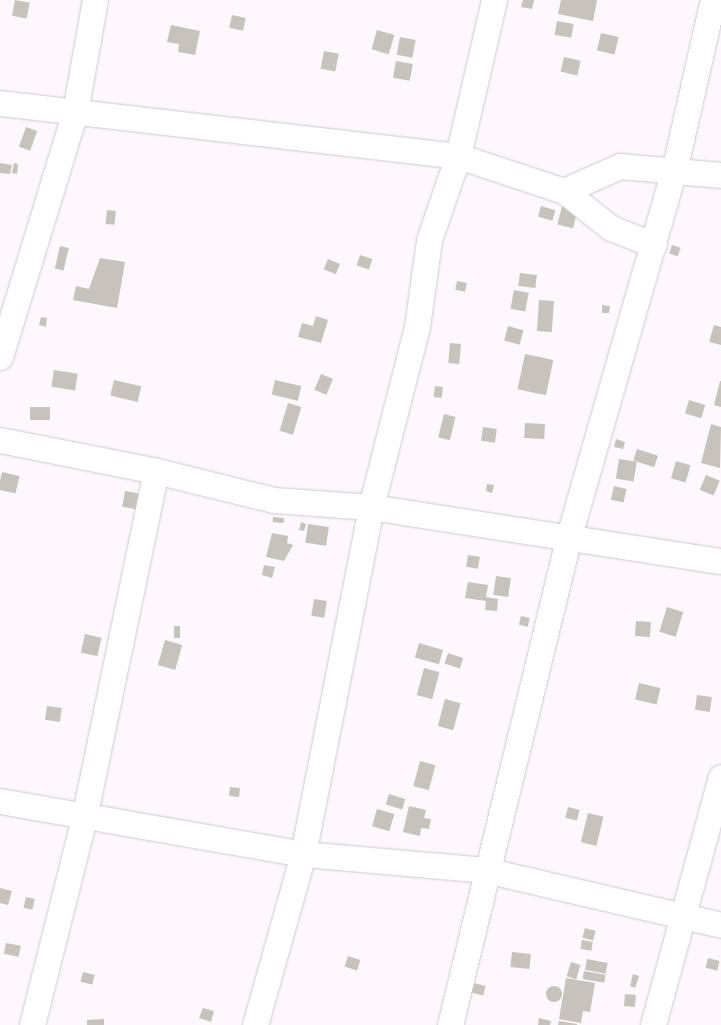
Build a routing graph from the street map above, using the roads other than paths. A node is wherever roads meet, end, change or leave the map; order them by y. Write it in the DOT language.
graph roads {
  1 [pos="95,0"];
  2 [pos="494,0"];
  3 [pos="713,0"];
  4 [pos="0,103"];
  5 [pos="75,112"];
  6 [pos="458,156"];
  7 [pos="674,171"];
  8 [pos="721,175"];
  9 [pos="564,191"];
  10 [pos="654,245"];
  11 [pos="0,358"];
  12 [pos="0,440"];
  13 [pos="156,471"];
  14 [pos="371,507"];
  15 [pos="569,536"];
  16 [pos="721,561"];
  17 [pos="721,777"];
  18 [pos="0,801"];
  19 [pos="84,818"];
  20 [pos="303,854"];
  21 [pos="485,870"];
  22 [pos="683,916"];
  23 [pos="721,925"];
  24 [pos="32,1025"];
  25 [pos="255,1025"];
  26 [pos="450,1025"];
  27 [pos="653,1025"];
  1 -- 5 [label="street"];
  2 -- 6 [label="street"];
  3 -- 7 [label="street"];
  4 -- 5 [label="street"];
  5 -- 6 [label="street"];
  5 -- 11 [label="street"];
  6 -- 9 [label="street"];
  6 -- 14 [label="street"];
  7 -- 8 [label="street"];
  7 -- 9 [label="street"];
  7 -- 10 [label="street"];
  9 -- 10 [label="street"];
  10 -- 15 [label="street"];
  12 -- 13 [label="street"];
  13 -- 14 [label="street"];
  13 -- 19 [label="street"];
  14 -- 15 [label="street"];
  14 -- 20 [label="street"];
  15 -- 16 [label="street"];
  15 -- 21 [label="street"];
  17 -- 22 [label="street"];
  18 -- 19 [label="street"];
  19 -- 20 [label="street"];
  19 -- 24 [label="street"];
  20 -- 21 [label="street"];
  20 -- 25 [label="street"];
  21 -- 22 [label="street"];
  21 -- 26 [label="street"];
  22 -- 23 [label="street"];
  22 -- 27 [label="street"];
}
